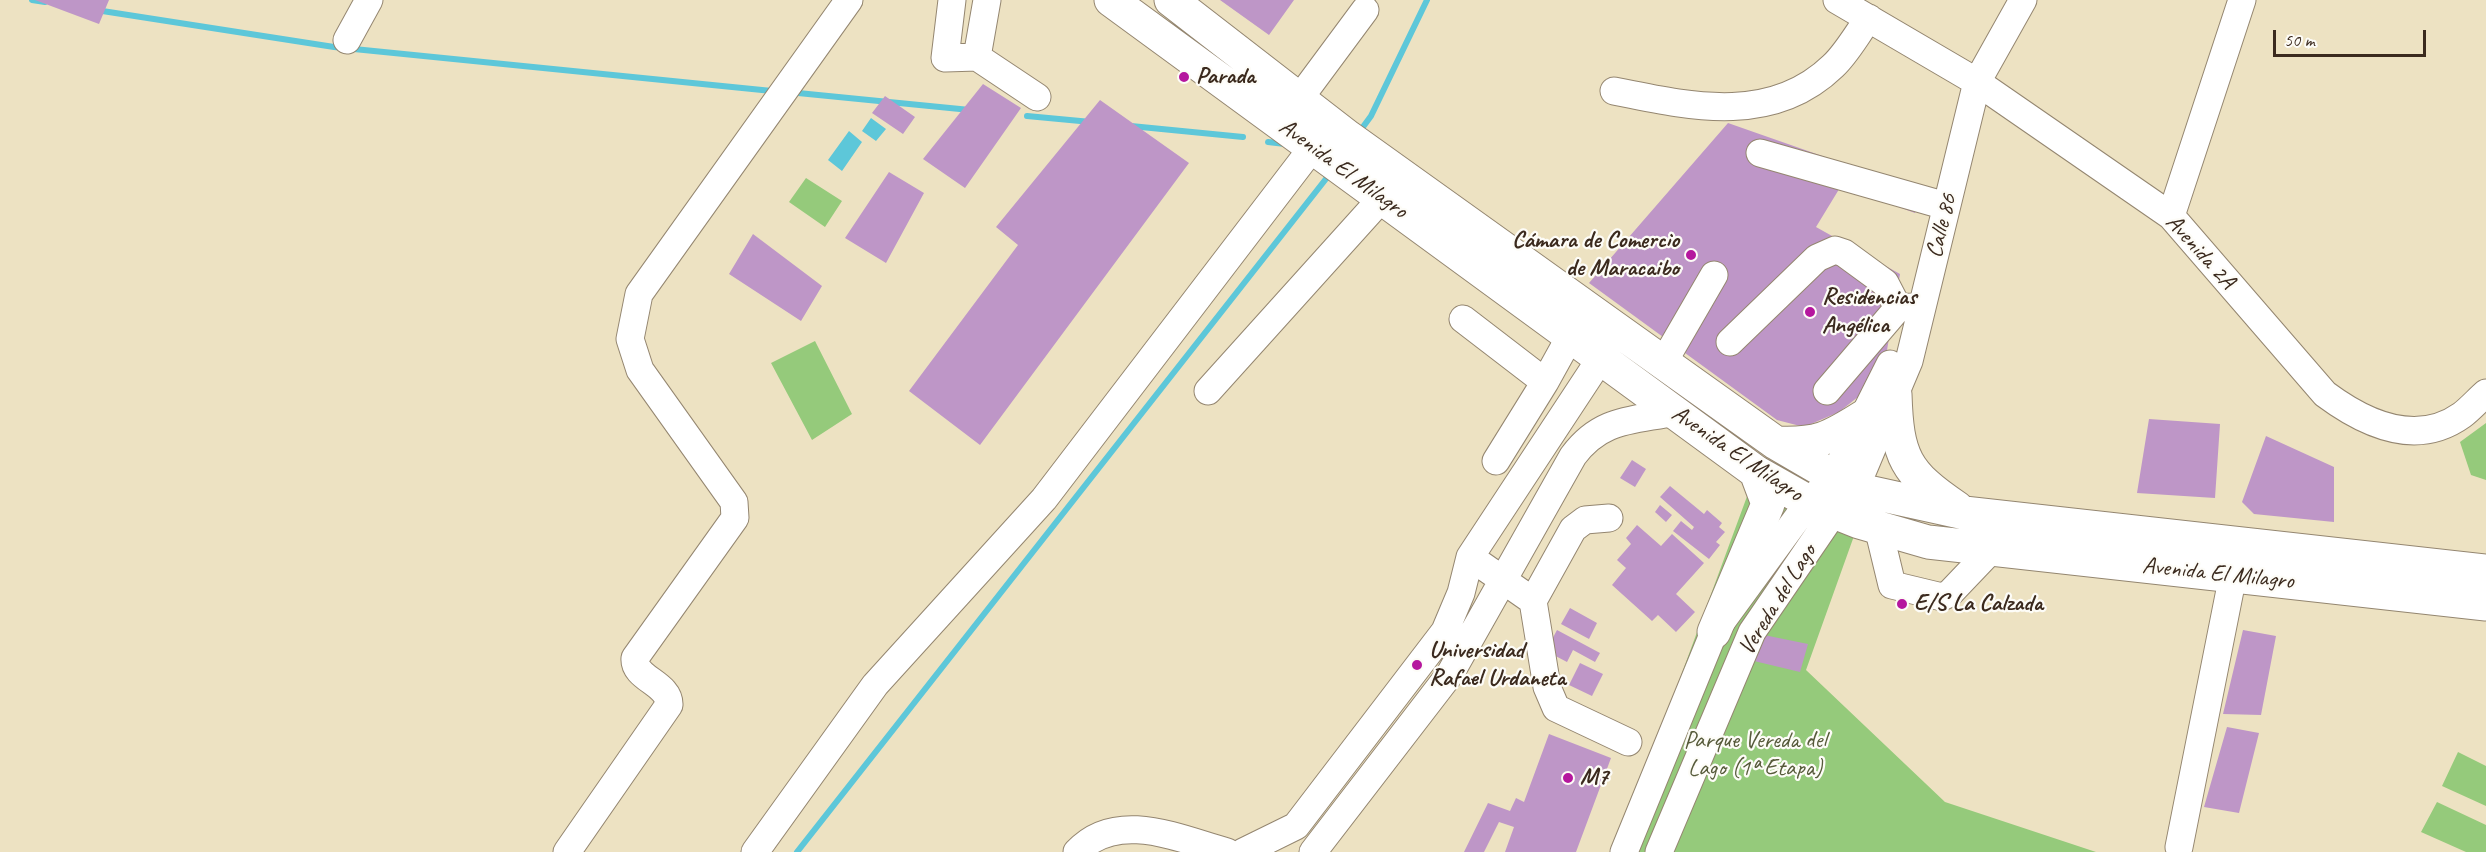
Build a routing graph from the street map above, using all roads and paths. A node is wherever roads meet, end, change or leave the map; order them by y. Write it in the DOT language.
graph roads {
  1 [pos="369,0"];
  2 [pos="849,0"];
  3 [pos="952,0"];
  4 [pos="987,0"];
  5 [pos="1111,0"];
  6 [pos="1171,0"];
  7 [pos="1838,0"];
  8 [pos="2023,0"];
  9 [pos="2242,0"];
  10 [pos="1365,10"];
  11 [pos="1869,18"];
  12 [pos="347,40"];
  13 [pos="977,57"];
  14 [pos="1977,82"];
  15 [pos="1614,92"];
  16 [pos="1037,96"];
  17 [pos="1299,99"];
  18 [pos="1313,147"];
  19 [pos="1760,153"];
  20 [pos="1382,198"];
  21 [pos="2171,216"];
  22 [pos="1944,217"];
  23 [pos="1714,275"];
  24 [pos="1905,307"];
  25 [pos="1463,319"];
  26 [pos="1570,335"];
  27 [pos="1730,342"];
  28 [pos="1601,358"];
  29 [pos="1664,363"];
  30 [pos="1545,382"];
  31 [pos="1208,391"];
  32 [pos="1827,391"];
  33 [pos="2486,393"];
  34 [pos="1895,394"];
  35 [pos="1675,412"];
  36 [pos="1565,415"];
  37 [pos="1863,417"];
  38 [pos="1590,436"];
  39 [pos="1776,442"];
  40 [pos="1496,461"];
  41 [pos="1756,472"];
  42 [pos="1833,495"];
  43 [pos="1964,513"];
  44 [pos="1609,518"];
  45 [pos="1878,527"];
  46 [pos="1992,549"];
  47 [pos="1470,557"];
  48 [pos="2486,571"];
  49 [pos="2233,576"];
  50 [pos="1504,579"];
  51 [pos="1533,601"];
  52 [pos="2486,604"];
  53 [pos="1714,632"];
  54 [pos="1629,742"];
  55 [pos="1153,842"];
  56 [pos="2179,847"];
  57 [pos="567,852"];
  58 [pos="755,852"];
  59 [pos="1077,852"];
  60 [pos="1227,852"];
  61 [pos="1243,852"];
  62 [pos="1313,852"];
  63 [pos="1624,852"];
  64 [pos="1659,852"];
  1 -- 12 [label="street"];
  2 -- 57 [label="street"];
  3 -- 13 [label="street"];
  4 -- 13 [label="street"];
  5 -- 18 [label="main road, Avenida El Milagro"];
  6 -- 17 [label="main road, Avenida El Milagro"];
  7 -- 11 [label="street, Avenida 2A"];
  8 -- 14 [label="street, Calle 86"];
  9 -- 21 [label="street"];
  10 -- 17 [label="street"];
  11 -- 14 [label="street, Avenida 2A"];
  11 -- 15 [label="street"];
  13 -- 16 [label="street"];
  14 -- 21 [label="street, Avenida 2A"];
  14 -- 22 [label="street, Calle 86"];
  17 -- 29 [label="main road, Avenida El Milagro"];
  18 -- 20 [label="main road, Avenida El Milagro"];
  18 -- 58 [label="street"];
  19 -- 22 [label="street"];
  20 -- 26 [label="main road, Avenida El Milagro"];
  20 -- 31 [label="street"];
  21 -- 33 [label="street, Avenida 2A"];
  22 -- 24 [label="street"];
  22 -- 34 [label="street, Calle 86"];
  23 -- 29 [label="street"];
  24 -- 27 [label="street"];
  24 -- 32 [label="street"];
  24 -- 37 [label="street"];
  25 -- 30 [label="street"];
  26 -- 28 [label="main road, Avenida El Milagro"];
  26 -- 30 [label="street"];
  28 -- 35 [label="main road, Avenida El Milagro"];
  28 -- 36 [label="street"];
  29 -- 39 [label="main road, Avenida El Milagro"];
  30 -- 40 [label="street"];
  34 -- 42 [label="street, Calle 86"];
  34 -- 43 [label="main road"];
  35 -- 38 [label="street"];
  35 -- 41 [label="main road, Avenida El Milagro"];
  36 -- 38 [label="street"];
  36 -- 47 [label="street"];
  37 -- 39 [label="main road"];
  37 -- 42 [label="street"];
  38 -- 50 [label="street"];
  39 -- 42 [label="main road, Avenida El Milagro"];
  41 -- 42 [label="main road, Avenida El Milagro"];
  41 -- 53 [label="main road"];
  42 -- 43 [label="main road, Avenida El Milagro"];
  42 -- 45 [label="main road, Avenida El Milagro"];
  42 -- 53 [label="street, Vereda del Lago"];
  42 -- 64 [label="street, Vereda del Lago"];
  43 -- 48 [label="main road, Avenida El Milagro"];
  44 -- 51 [label="street"];
  45 -- 46 [label="main road, Avenida El Milagro"];
  45 -- 46 [label="street"];
  46 -- 49 [label="main road, Avenida El Milagro"];
  47 -- 50 [label="street"];
  47 -- 61 [label="street"];
  49 -- 52 [label="main road, Avenida El Milagro"];
  49 -- 56 [label="street"];
  50 -- 51 [label="street"];
  50 -- 62 [label="street"];
  51 -- 54 [label="street"];
  53 -- 63 [label="street, Vereda del Lago"];
  55 -- 59 [label="street"];
  55 -- 60 [label="street"];
}
